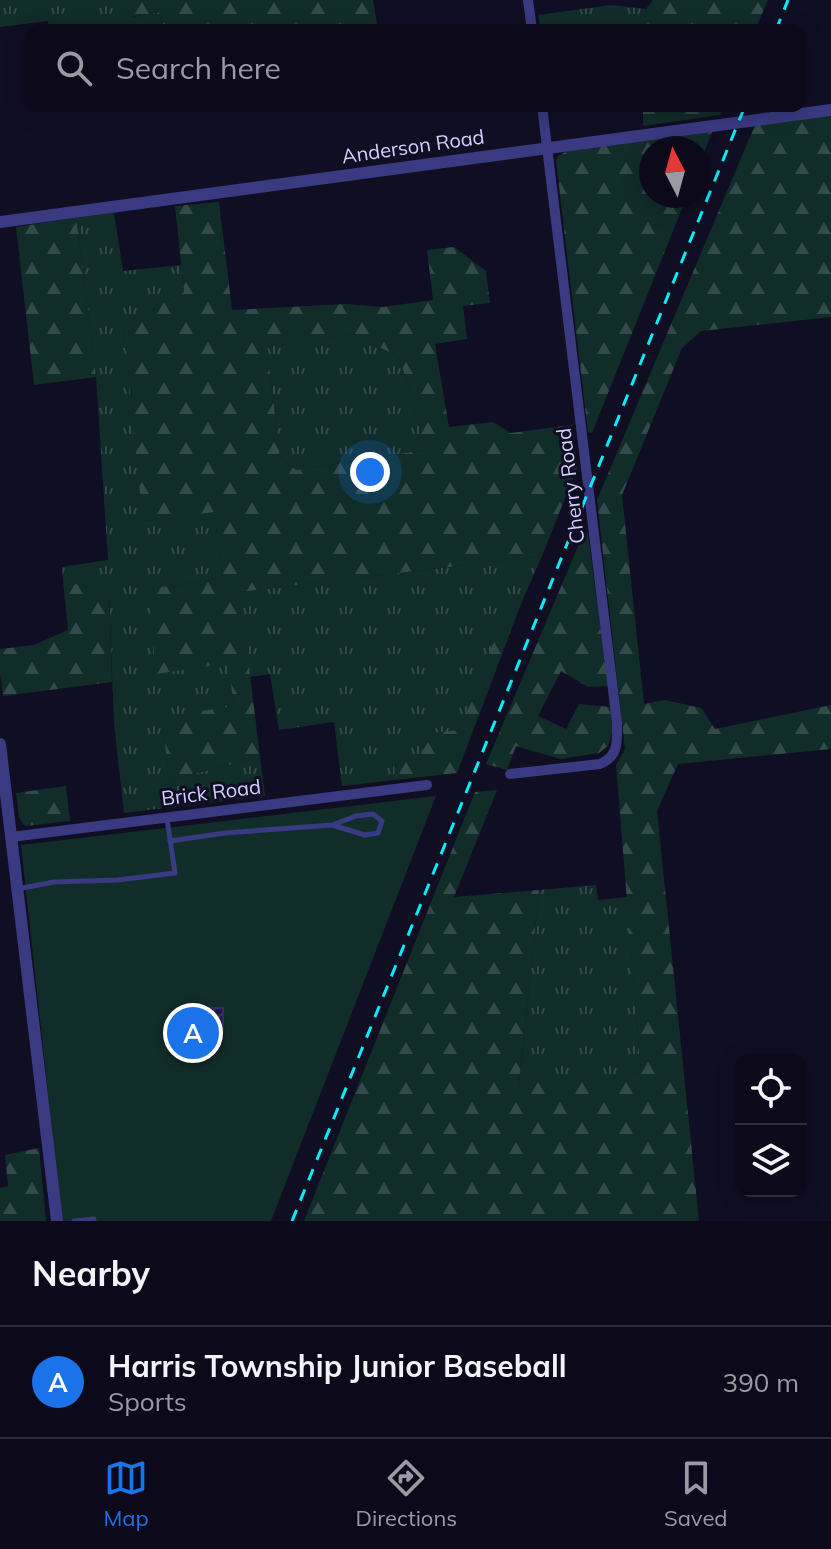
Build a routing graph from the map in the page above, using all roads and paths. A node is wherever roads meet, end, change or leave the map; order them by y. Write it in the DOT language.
graph roads {
  1 [pos="528,0"];
  2 [pos="531,24"];
  3 [pos="831,110"];
  4 [pos="543,112"];
  5 [pos="548,148"];
  6 [pos="0,222"];
  7 [pos="0,744"];
  8 [pos="510,774"];
  9 [pos="427,785"];
  10 [pos="167,818"];
  11 [pos="332,825"];
  12 [pos="6,838"];
  13 [pos="170,841"];
  14 [pos="17,889"];
  15 [pos="94,1219"];
  16 [pos="57,1221"];
  17 [pos="74,1221"];
  1 -- 2 [label="street"];
  3 -- 5 [label="street, Anderson Road"];
  4 -- 5 [label="street, Cherry Road"];
  5 -- 6 [label="street, Anderson Road"];
  5 -- 8 [label="street, Cherry Road"];
  7 -- 12 [label="street"];
  9 -- 10 [label="street, Brick Road"];
  10 -- 12 [label="street, Brick Road"];
  10 -- 13 [label="lane"];
  11 -- 11 [label="lane"];
  11 -- 13 [label="lane"];
  12 -- 14 [label="street"];
  13 -- 14 [label="lane"];
  14 -- 16 [label="street"];
  15 -- 17 [label="lane"];
}
